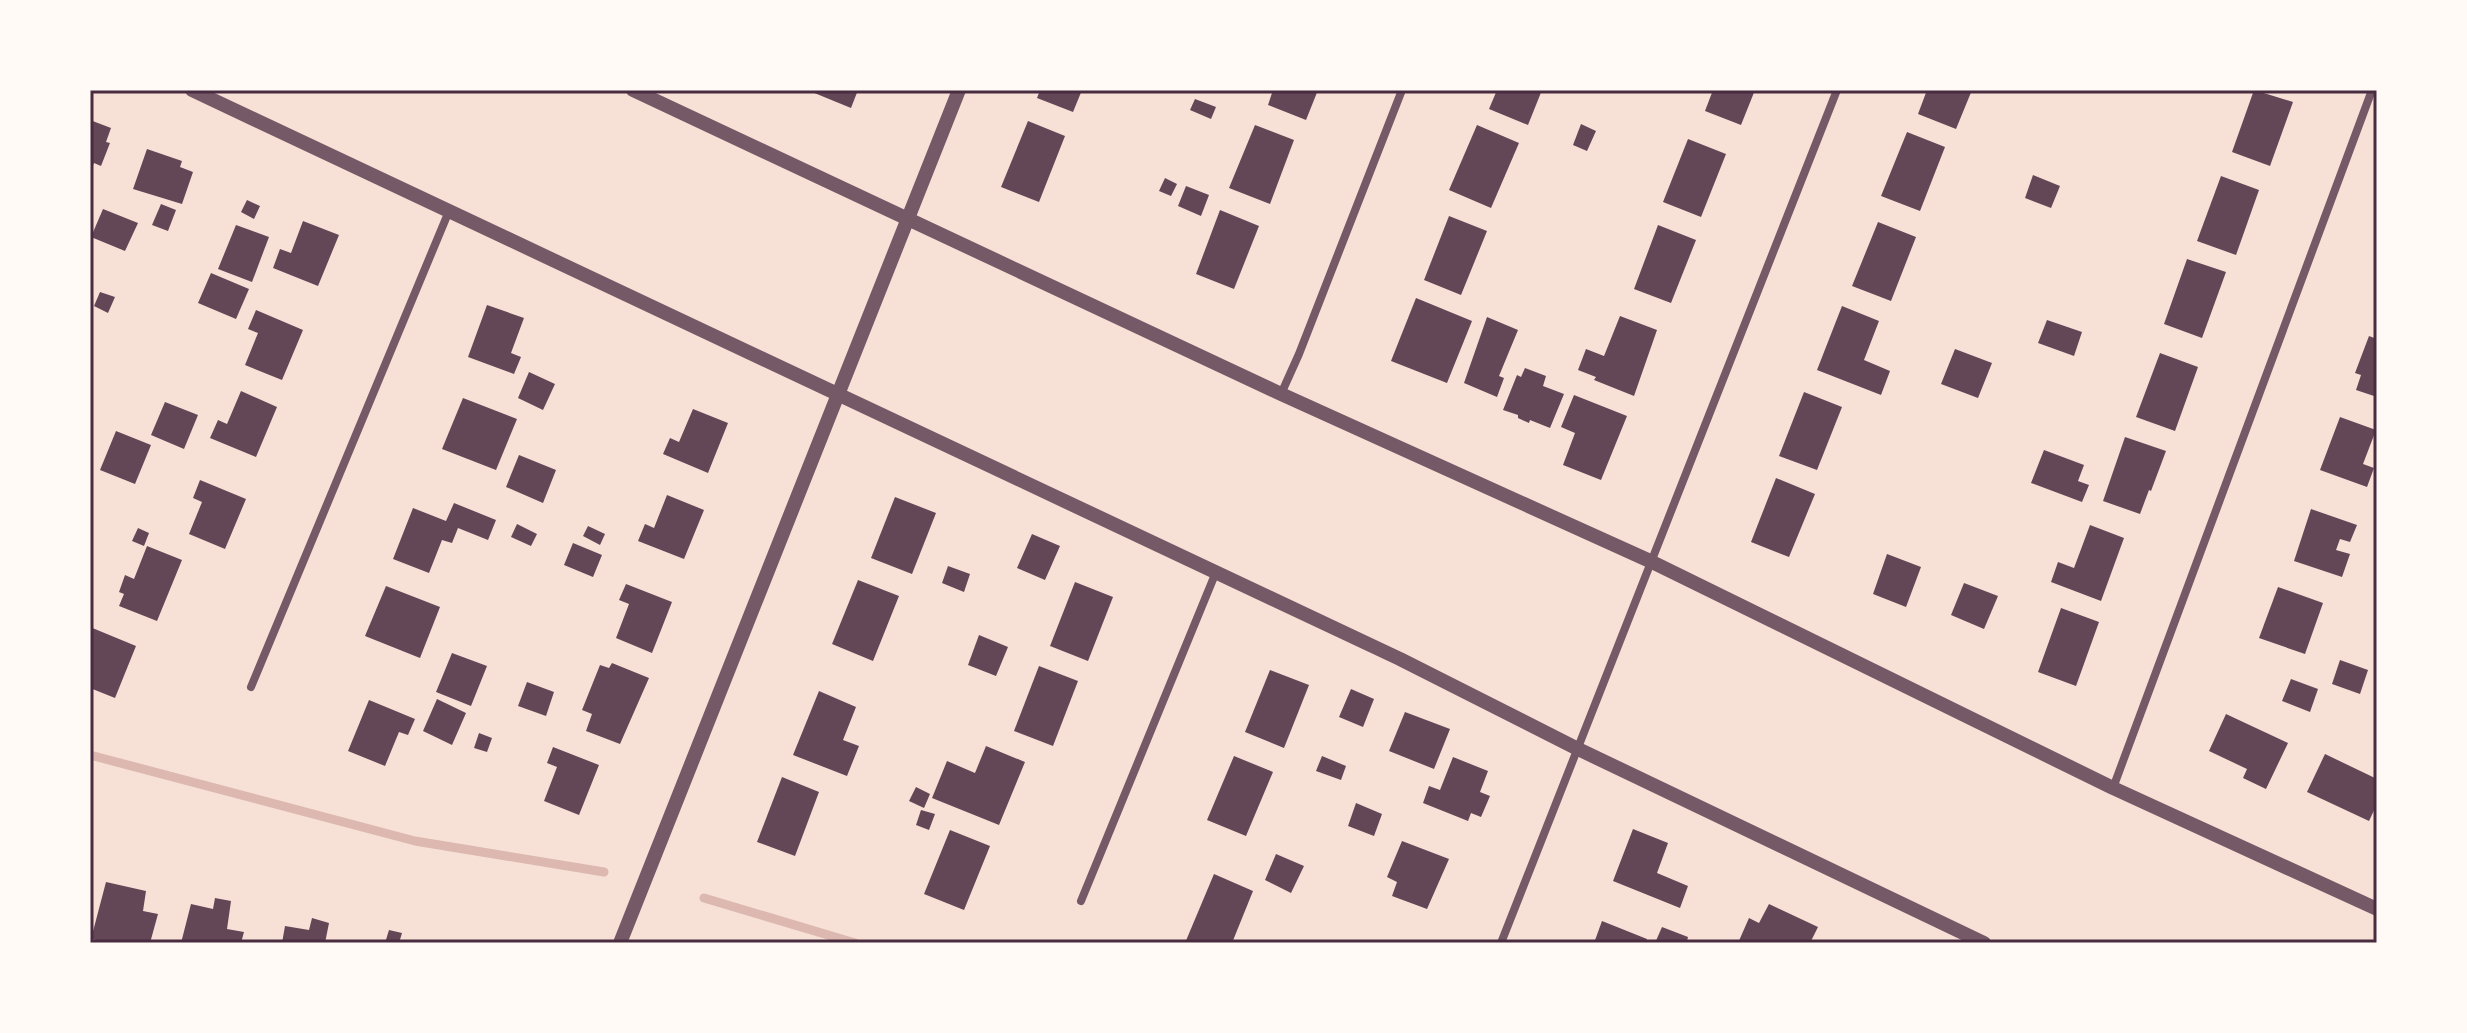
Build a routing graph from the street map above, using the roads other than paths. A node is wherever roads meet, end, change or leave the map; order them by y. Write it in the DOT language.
graph roads {
  1 [pos="192,90"];
  2 [pos="633,90"];
  3 [pos="959,90"];
  4 [pos="1402,90"];
  5 [pos="1837,90"];
  6 [pos="2372,90"];
  7 [pos="449,211"];
  8 [pos="907,219"];
  9 [pos="838,394"];
  10 [pos="1281,394"];
  11 [pos="1650,561"];
  12 [pos="1216,572"];
  13 [pos="251,687"];
  14 [pos="1576,748"];
  15 [pos="2113,788"];
  16 [pos="1081,901"];
  17 [pos="2377,909"];
  18 [pos="620,943"];
  19 [pos="1501,943"];
  20 [pos="1984,943"];
  1 -- 7 [label="street"];
  2 -- 8 [label="street"];
  3 -- 8 [label="street"];
  4 -- 10 [label="street"];
  5 -- 11 [label="street"];
  6 -- 15 [label="street"];
  7 -- 9 [label="street"];
  7 -- 13 [label="street"];
  8 -- 9 [label="street"];
  8 -- 10 [label="street"];
  9 -- 12 [label="street"];
  9 -- 18 [label="street"];
  10 -- 11 [label="street"];
  11 -- 14 [label="street"];
  11 -- 15 [label="street"];
  12 -- 14 [label="street"];
  12 -- 16 [label="street"];
  14 -- 19 [label="street"];
  14 -- 20 [label="street"];
  15 -- 17 [label="street"];
}
